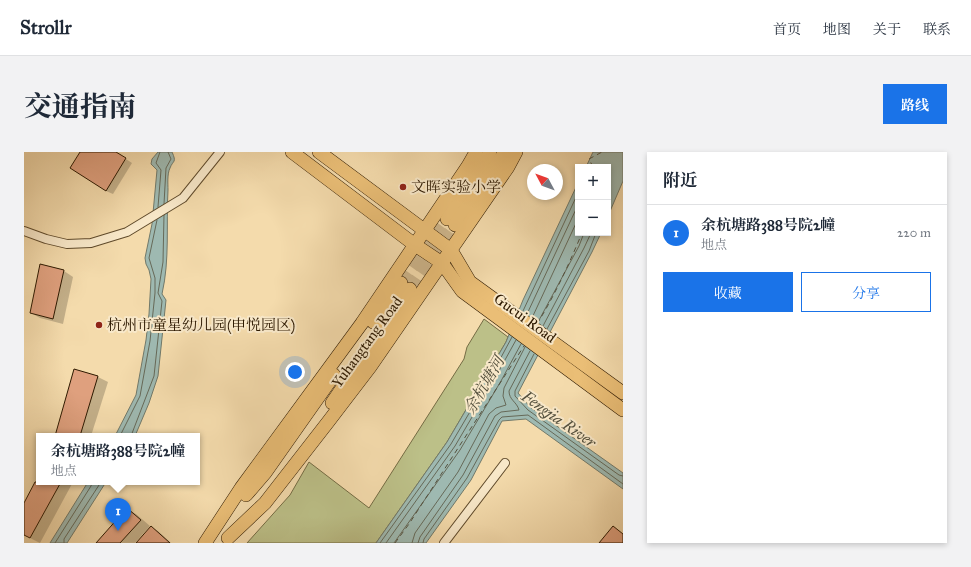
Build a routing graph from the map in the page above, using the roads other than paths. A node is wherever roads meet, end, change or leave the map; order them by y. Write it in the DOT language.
graph roads {
  1 [pos="220,152"];
  2 [pos="292,152"];
  3 [pos="319,152"];
  4 [pos="476,152"];
  5 [pos="490,152"];
  6 [pos="505,152"];
  7 [pos="516,152"];
  8 [pos="24,230"];
  9 [pos="424,231"];
  10 [pos="415,245"];
  11 [pos="451,250"];
  12 [pos="442,263"];
  13 [pos="466,286"];
  14 [pos="623,393"];
  15 [pos="623,410"];
  16 [pos="505,463"];
  17 [pos="226,540"];
  18 [pos="205,543"];
  19 [pos="444,543"];
  1 -- 8 [label="street"];
  2 -- 10 [label="main road, Gucui Road"];
  3 -- 9 [label="main road, Gucui Road"];
  4 -- 9 [label="main road, Yuhangtang Road"];
  5 -- 6 [label="main road"];
  7 -- 11 [label="main road, Yuhangtang Road"];
  9 -- 10 [label="main road, Yuhangtang Road"];
  9 -- 11 [label="main road, Gucui Road"];
  10 -- 12 [label="main road, Gucui Road"];
  10 -- 18 [label="main road, Yuhangtang Road"];
  11 -- 12 [label="main road, Yuhangtang Road"];
  11 -- 13 [label="main road, Gucui Road"];
  12 -- 13 [label="main road, Gucui Road"];
  12 -- 17 [label="main road, Yuhangtang Road"];
  13 -- 14 [label="main road, Gucui Road"];
  13 -- 15 [label="main road, Gucui Road"];
  16 -- 19 [label="street"];
  17 -- 18 [label="main road, Yuhangtang Road"];
}
